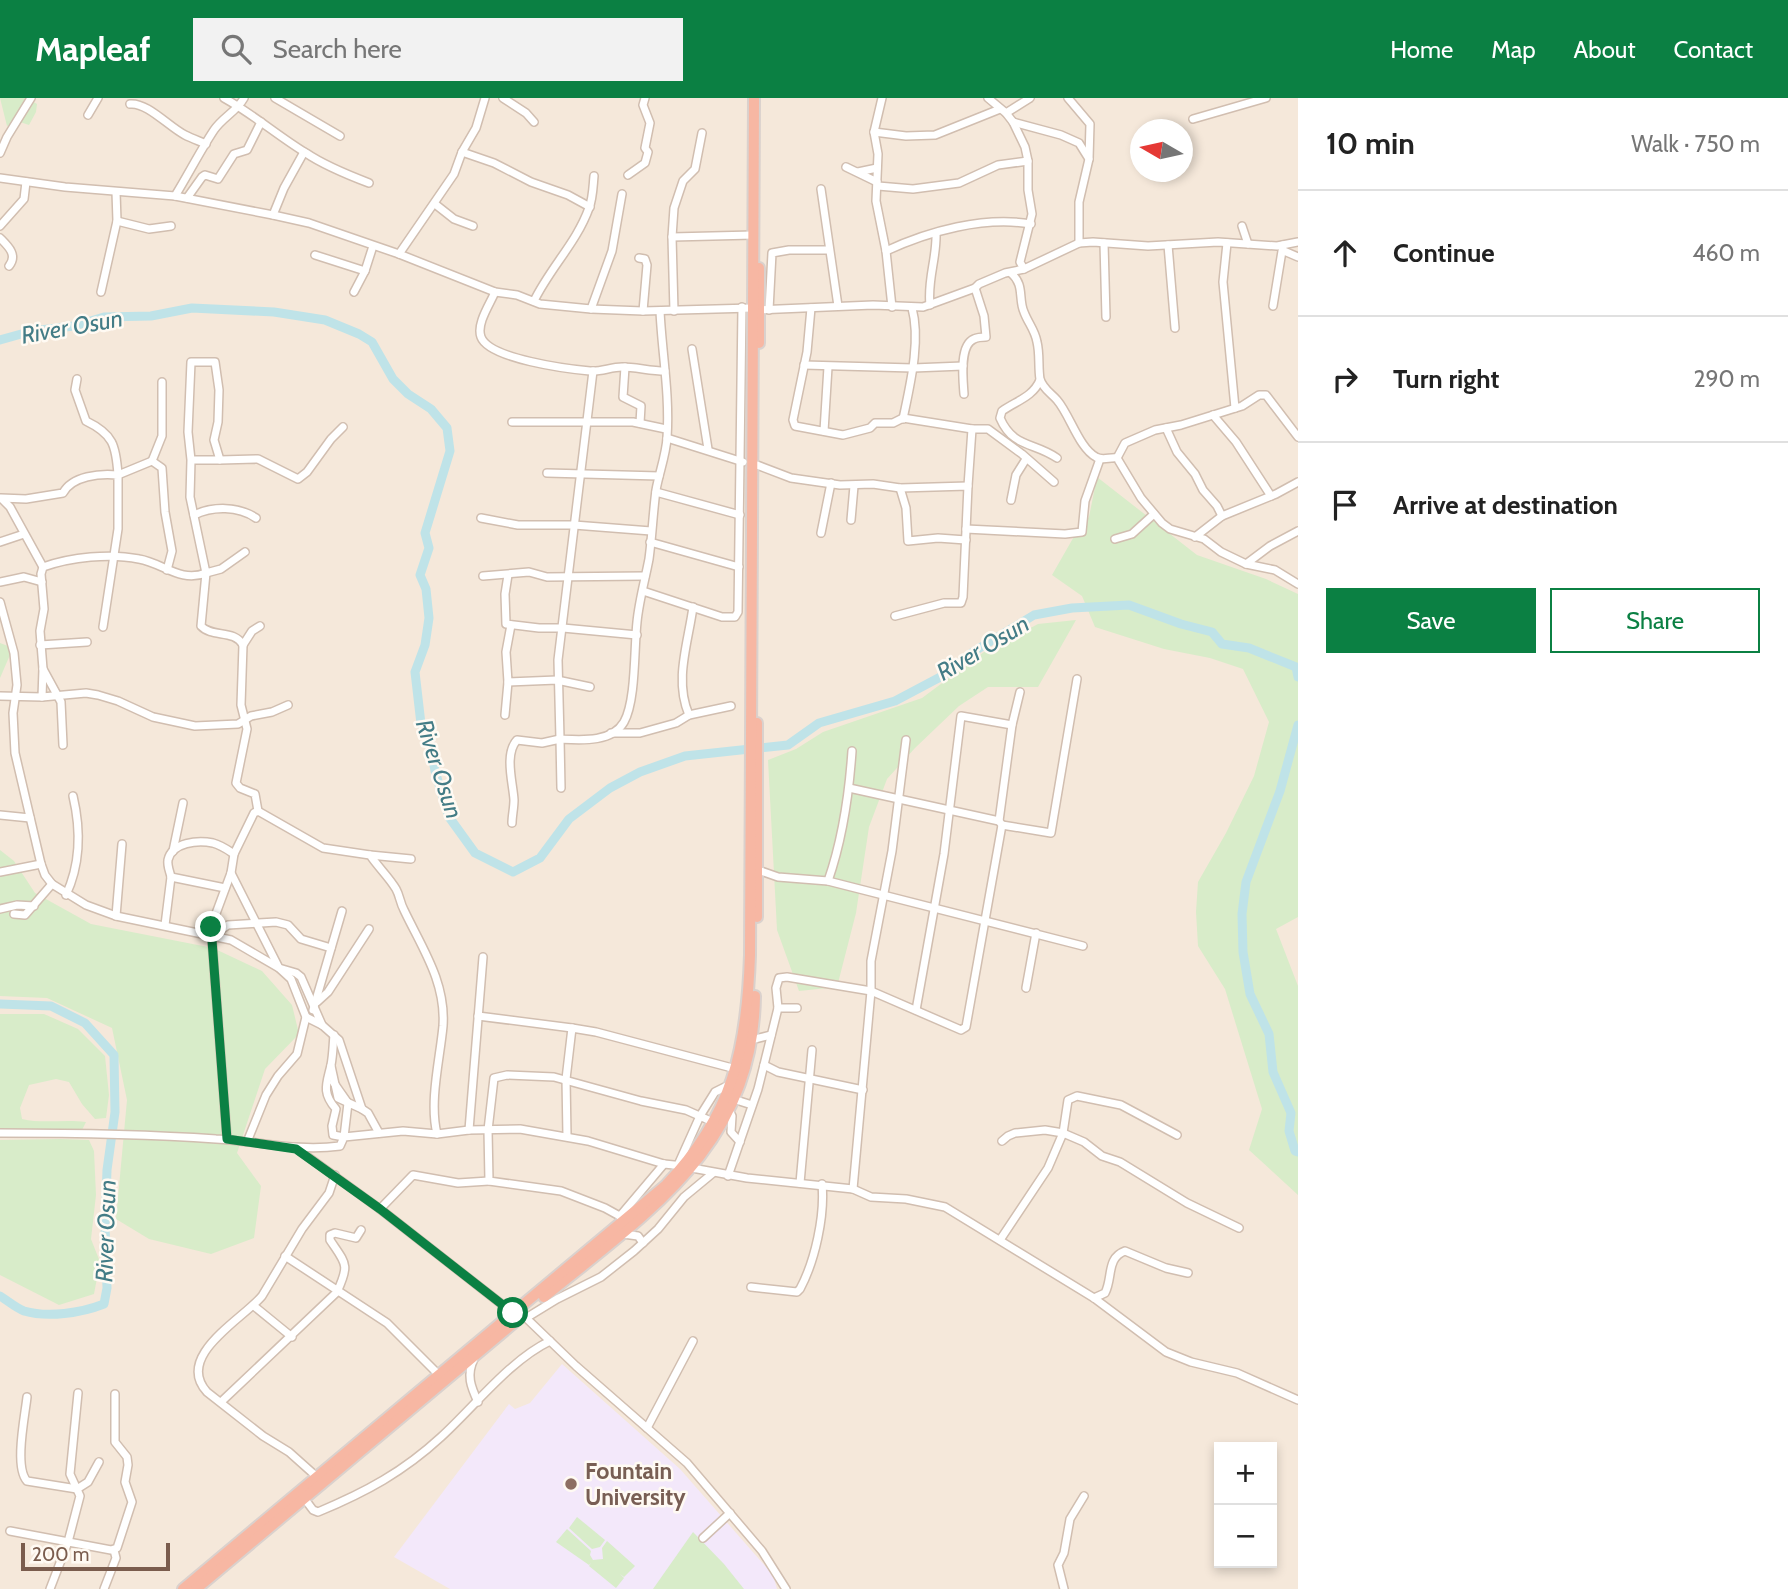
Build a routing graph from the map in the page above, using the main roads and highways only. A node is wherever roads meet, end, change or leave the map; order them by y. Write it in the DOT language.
graph roads {
  1 [pos="754,98"];
  2 [pos="760,98"];
  3 [pos="755,309"];
  4 [pos="754,793"];
  5 [pos="736,1077"];
  6 [pos="716,1124"];
  7 [pos="685,1167"];
  8 [pos="521,1316"];
  9 [pos="183,1589"];
  10 [pos="196,1589"];
  1 -- 3 [label="highway"];
  2 -- 3 [label="highway"];
  3 -- 4 [label="highway"];
  4 -- 5 [label="highway"];
  4 -- 5 [label="highway"];
  5 -- 6 [label="highway"];
  5 -- 6 [label="highway"];
  6 -- 7 [label="highway"];
  7 -- 8 [label="highway"];
  7 -- 8 [label="highway"];
  8 -- 9 [label="highway"];
  8 -- 10 [label="highway"];
}
